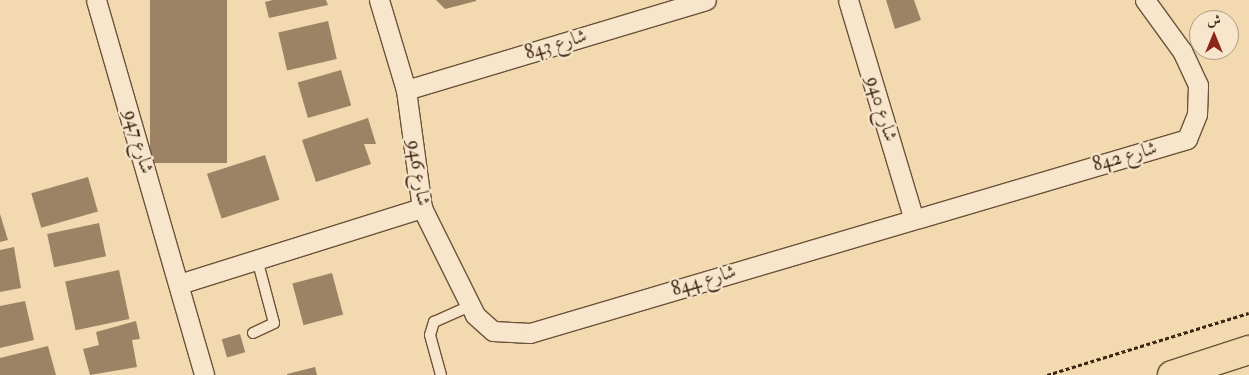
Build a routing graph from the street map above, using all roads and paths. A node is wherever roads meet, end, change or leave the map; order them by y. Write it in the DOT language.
graph roads {
  1 [pos="96,0"];
  2 [pos="379,0"];
  3 [pos="706,0"];
  4 [pos="848,0"];
  5 [pos="1145,0"];
  6 [pos="406,90"];
  7 [pos="422,208"];
  8 [pos="913,217"];
  9 [pos="258,263"];
  10 [pos="179,284"];
  11 [pos="472,305"];
  12 [pos="1249,313"];
  13 [pos="493,331"];
  14 [pos="253,333"];
  15 [pos="1249,350"];
  16 [pos="204,375"];
  17 [pos="441,375"];
  18 [pos="1047,375"];
  19 [pos="1172,375"];
  1 -- 10 [label="street, شارع 947"];
  2 -- 6 [label="street, شارع 946"];
  3 -- 6 [label="street, شارع 843"];
  4 -- 8 [label="street, شارع 940"];
  5 -- 8 [label="street, شارع 842"];
  6 -- 7 [label="street, شارع 946"];
  7 -- 9 [label="street"];
  7 -- 11 [label="street, شارع 946"];
  8 -- 13 [label="street, شارع 844"];
  9 -- 10 [label="street"];
  9 -- 14 [label="lane"];
  10 -- 16 [label="street, شارع 947"];
  11 -- 13 [label="street, شارع 946"];
  11 -- 17 [label="lane"];
  12 -- 18 [label="path"];
  15 -- 19 [label="highway"];
}
